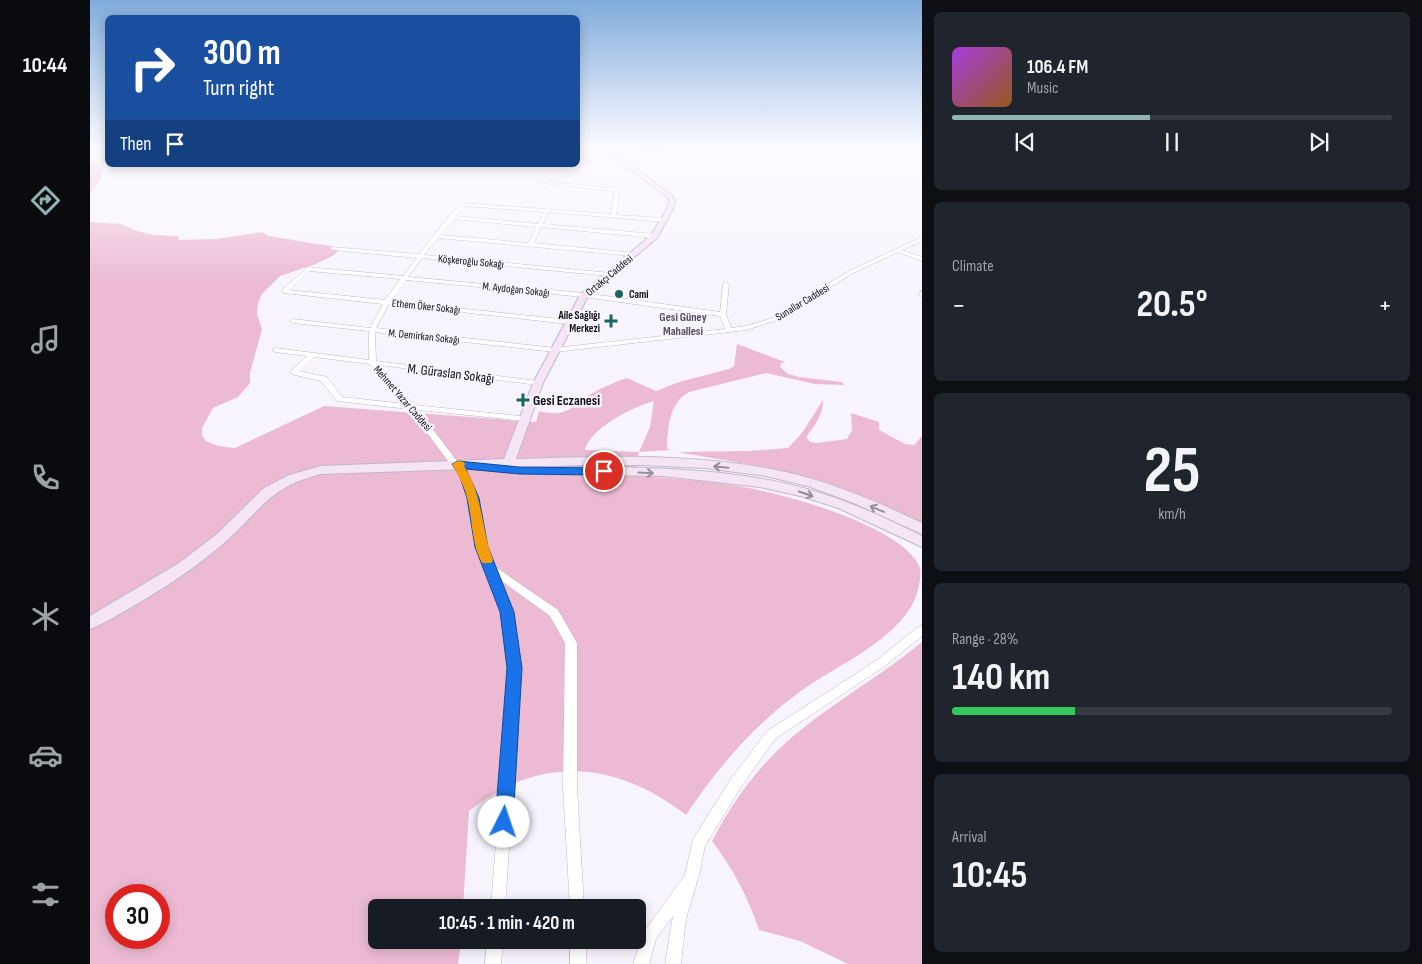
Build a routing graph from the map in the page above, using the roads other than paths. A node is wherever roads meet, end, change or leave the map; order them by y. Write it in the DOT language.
graph roads {
  1 [pos="617,193"];
  2 [pos="665,193"];
  3 [pos="548,210"];
  4 [pos="613,216"];
  5 [pos="451,217"];
  6 [pos="664,220"];
  7 [pos="539,226"];
  8 [pos="437,236"];
  9 [pos="654,236"];
  10 [pos="922,240"];
  11 [pos="530,245"];
  12 [pos="333,248"];
  13 [pos="899,251"];
  14 [pos="633,254"];
  15 [pos="420,257"];
  16 [pos="922,259"];
  17 [pos="308,269"];
  18 [pos="609,274"];
  19 [pos="404,277"];
  20 [pos="726,284"];
  21 [pos="584,295"];
  22 [pos="387,302"];
  23 [pos="723,314"];
  24 [pos="292,321"];
  25 [pos="569,322"];
  26 [pos="372,330"];
  27 [pos="729,330"];
  28 [pos="275,350"];
  29 [pos="554,350"];
  30 [pos="312,355"];
  31 [pos="372,363"];
  32 [pos="538,383"];
  33 [pos="412,407"];
  34 [pos="526,419"];
  35 [pos="509,463"];
  36 [pos="458,464"];
  37 [pos="922,529"];
  38 [pos="922,542"];
  39 [pos="490,568"];
  40 [pos="90,623"];
  41 [pos="922,630"];
  42 [pos="692,875"];
  43 [pos="499,899"];
  44 [pos="576,899"];
  45 [pos="494,949"];
  46 [pos="578,949"];
  47 [pos="493,964"];
  48 [pos="578,964"];
  49 [pos="641,964"];
  50 [pos="673,964"];
  1 -- 4 [label="street"];
  2 -- 6 [label="street, Ortakçı Caddesi"];
  3 -- 4 [label="street"];
  3 -- 5 [label="street, Mehmet Yazar Caddesi"];
  3 -- 7 [label="street"];
  4 -- 6 [label="street"];
  5 -- 7 [label="street"];
  5 -- 8 [label="street, Mehmet Yazar Caddesi"];
  6 -- 9 [label="street, Ortakçı Caddesi"];
  7 -- 9 [label="street"];
  7 -- 11 [label="street"];
  8 -- 11 [label="street"];
  8 -- 15 [label="street, Mehmet Yazar Caddesi"];
  9 -- 14 [label="street, Ortakçı Caddesi"];
  10 -- 13 [label="street, Sunallar Caddesi"];
  11 -- 14 [label="street"];
  12 -- 15 [label="street, Köşkeroğlu Sokağı"];
  13 -- 16 [label="street"];
  13 -- 27 [label="street, Sunallar Caddesi"];
  14 -- 18 [label="street, Ortakçı Caddesi"];
  15 -- 18 [label="street, Köşkeroğlu Sokağı"];
  15 -- 19 [label="street, Mehmet Yazar Caddesi"];
  17 -- 19 [label="street, M. Aydoğan Sokağı"];
  17 -- 22 [label="street, Ethem Öker Sokağı"];
  18 -- 21 [label="street, Ortakçı Caddesi"];
  19 -- 21 [label="street, M. Aydoğan Sokağı"];
  19 -- 22 [label="street, Mehmet Yazar Caddesi"];
  20 -- 23 [label="street"];
  21 -- 23 [label="street, M. Aydoğan Sokağı"];
  21 -- 25 [label="street, Ortakçı Caddesi"];
  22 -- 25 [label="street, Ethem Öker Sokağı"];
  22 -- 26 [label="street, Mehmet Yazar Caddesi"];
  23 -- 27 [label="street"];
  24 -- 26 [label="street, M. Demirkan Sokağı"];
  25 -- 29 [label="street, Ortakçı Caddesi"];
  26 -- 29 [label="street, M. Demirkan Sokağı"];
  26 -- 31 [label="street, Mehmet Yazar Caddesi"];
  27 -- 29 [label="street, Sunallar Caddesi"];
  28 -- 30 [label="street, M. Güraslan Sokağı"];
  29 -- 32 [label="street, Ortakçı Caddesi"];
  30 -- 31 [label="street, M. Güraslan Sokağı"];
  30 -- 33 [label="street"];
  31 -- 32 [label="street, M. Güraslan Sokağı"];
  31 -- 33 [label="street, Mehmet Yazar Caddesi"];
  32 -- 34 [label="street, Ortakçı Caddesi"];
  33 -- 34 [label="street"];
  33 -- 36 [label="street, Mehmet Yazar Caddesi"];
  34 -- 35 [label="street, Ortakçı Caddesi"];
  35 -- 36 [label="street"];
  37 -- 35 [label="street, one-way"];
  36 -- 38 [label="street, one-way"];
  36 -- 39 [label="street, Mehmet Yazar Caddesi"];
  36 -- 40 [label="street"];
  39 -- 43 [label="street, Mehmet Yazar Caddesi"];
  39 -- 44 [label="street"];
  41 -- 42 [label="street"];
  42 -- 49 [label="street"];
  42 -- 50 [label="street"];
  45 -- 47 [label="street"];
  46 -- 48 [label="street"];
}
